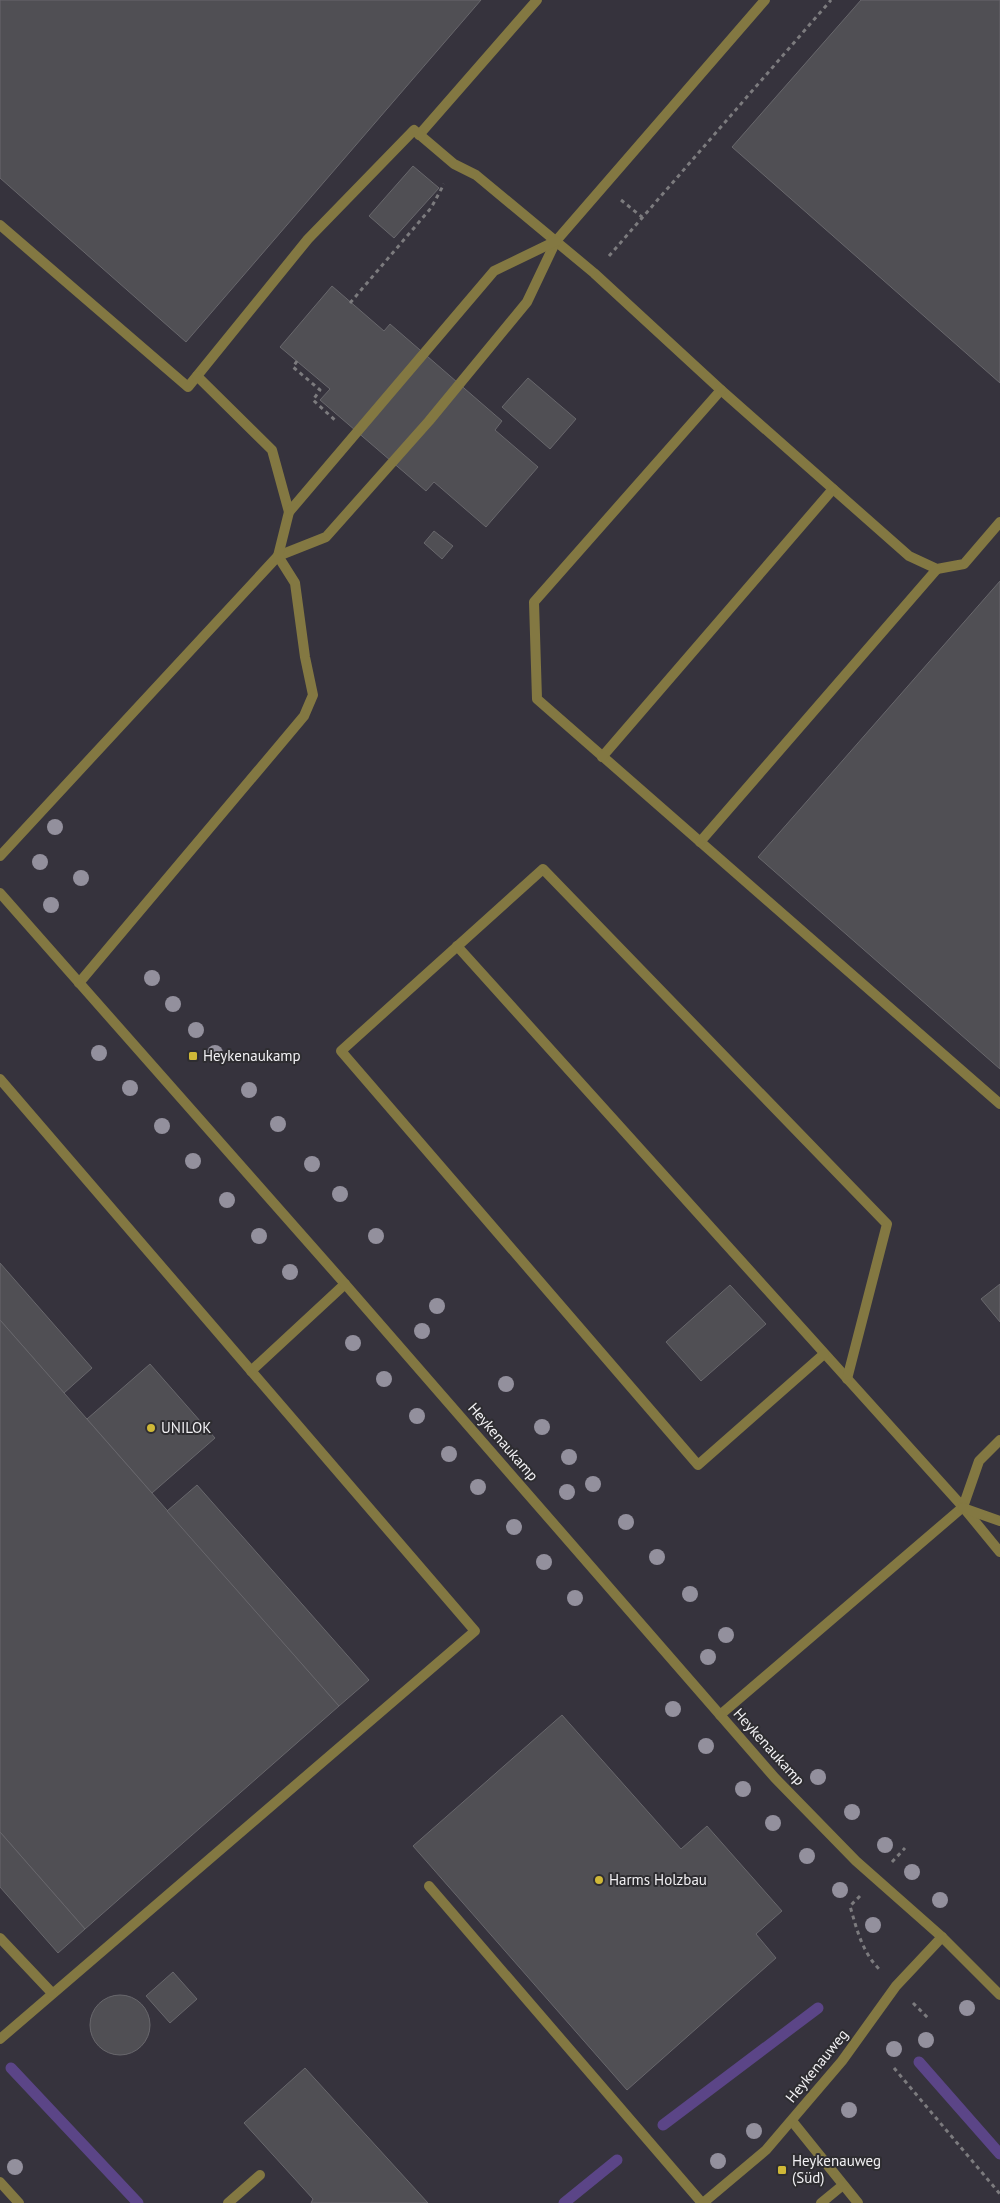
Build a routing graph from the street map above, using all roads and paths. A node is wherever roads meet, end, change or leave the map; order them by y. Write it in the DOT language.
graph roads {
  1 [pos="537,0"];
  2 [pos="765,0"];
  3 [pos="831,0"];
  4 [pos="419,135"];
  5 [pos="454,164"];
  6 [pos="0,225"];
  7 [pos="556,242"];
  8 [pos="594,273"];
  9 [pos="350,303"];
  10 [pos="297,361"];
  11 [pos="197,376"];
  12 [pos="721,390"];
  13 [pos="353,438"];
  14 [pos="833,489"];
  15 [pos="289,512"];
  16 [pos="1000,522"];
  17 [pos="278,556"];
  18 [pos="937,569"];
  19 [pos="602,757"];
  20 [pos="700,842"];
  21 [pos="0,856"];
  22 [pos="0,893"];
  23 [pos="457,946"];
  24 [pos="79,983"];
  25 [pos="0,1079"];
  26 [pos="1000,1104"];
  27 [pos="345,1284"];
  28 [pos="824,1354"];
  29 [pos="251,1371"];
  30 [pos="847,1379"];
  31 [pos="1000,1440"];
  32 [pos="962,1507"];
  33 [pos="1000,1521"];
  34 [pos="1000,1552"];
  35 [pos="720,1715"];
  36 [pos="905,1848"];
  37 [pos="892,1862"];
  38 [pos="429,1886"];
  39 [pos="859,1897"];
  40 [pos="942,1937"];
  41 [pos="0,1938"];
  42 [pos="874,1965"];
  43 [pos="52,1993"];
  44 [pos="1000,1995"];
  45 [pos="917,2007"];
  46 [pos="928,2018"];
  47 [pos="0,2038"];
  48 [pos="894,2068"];
  49 [pos="792,2121"];
  50 [pos="260,2175"];
  51 [pos="0,2182"];
  52 [pos="844,2185"];
  53 [pos="1000,2194"];
  54 [pos="19,2203"];
  55 [pos="228,2203"];
  56 [pos="703,2203"];
  57 [pos="822,2203"];
  58 [pos="858,2203"];
  1 -- 4 [label="street"];
  2 -- 7 [label="street"];
  3 -- 8 [label="path"];
  4 -- 5 [label="street"];
  4 -- 11 [label="street"];
  5 -- 7 [label="street"];
  5 -- 9 [label="path"];
  6 -- 11 [label="street"];
  7 -- 8 [label="street"];
  7 -- 13 [label="street"];
  7 -- 17 [label="street"];
  8 -- 12 [label="street"];
  10 -- 13 [label="path"];
  11 -- 15 [label="street"];
  12 -- 14 [label="street"];
  12 -- 19 [label="street"];
  13 -- 15 [label="street"];
  14 -- 18 [label="street"];
  14 -- 19 [label="street"];
  15 -- 17 [label="street"];
  16 -- 18 [label="street"];
  17 -- 21 [label="street"];
  17 -- 24 [label="street"];
  18 -- 20 [label="street"];
  19 -- 20 [label="street"];
  20 -- 26 [label="street"];
  22 -- 24 [label="street, Heykenaukamp"];
  23 -- 28 [label="street"];
  23 -- 28 [label="street"];
  23 -- 30 [label="street"];
  24 -- 27 [label="street, Heykenaukamp"];
  25 -- 29 [label="street"];
  27 -- 29 [label="street"];
  27 -- 35 [label="street, Heykenaukamp"];
  28 -- 30 [label="street"];
  29 -- 43 [label="street"];
  30 -- 32 [label="street"];
  31 -- 32 [label="street"];
  32 -- 33 [label="street"];
  32 -- 34 [label="street"];
  32 -- 35 [label="street"];
  35 -- 40 [label="street, Heykenaukamp"];
  36 -- 37 [label="path"];
  38 -- 56 [label="street"];
  39 -- 42 [label="path"];
  40 -- 44 [label="street, Heykenaukamp"];
  40 -- 49 [label="street, Heykenauweg"];
  41 -- 43 [label="street"];
  43 -- 47 [label="street"];
  45 -- 46 [label="path"];
  48 -- 53 [label="path"];
  49 -- 52 [label="street"];
  49 -- 56 [label="street, Heykenauweg"];
  50 -- 55 [label="street"];
  51 -- 54 [label="street"];
  52 -- 57 [label="street"];
  52 -- 58 [label="street"];
}
